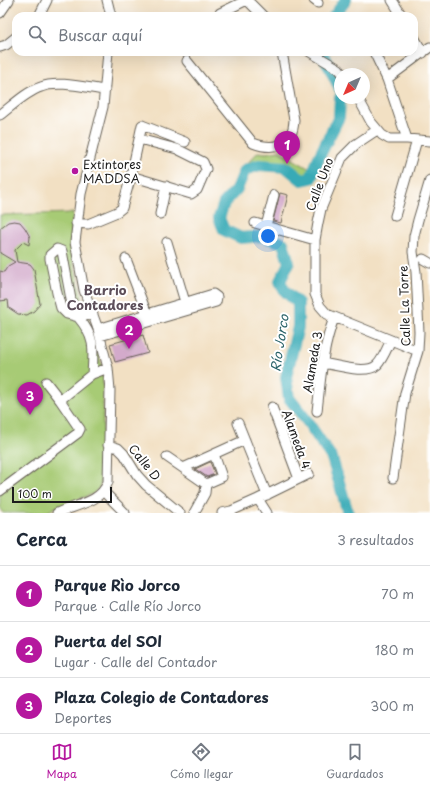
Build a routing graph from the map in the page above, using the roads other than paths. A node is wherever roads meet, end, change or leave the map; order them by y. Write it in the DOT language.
graph roads {
  1 [pos="9,0"];
  2 [pos="47,0"];
  3 [pos="107,0"];
  4 [pos="247,0"];
  5 [pos="392,0"];
  6 [pos="41,12"];
  7 [pos="110,12"];
  8 [pos="222,12"];
  9 [pos="259,12"];
  10 [pos="400,12"];
  11 [pos="0,13"];
  12 [pos="12,40"];
  13 [pos="418,41"];
  14 [pos="0,47"];
  15 [pos="427,50"];
  16 [pos="108,56"];
  17 [pos="283,56"];
  18 [pos="317,56"];
  19 [pos="376,56"];
  20 [pos="187,61"];
  21 [pos="335,68"];
  22 [pos="387,79"];
  23 [pos="105,90"];
  24 [pos="362,104"];
  25 [pos="0,115"];
  26 [pos="377,130"];
  27 [pos="139,139"];
  28 [pos="407,139"];
  29 [pos="417,140"];
  30 [pos="430,141"];
  31 [pos="185,142"];
  32 [pos="131,176"];
  33 [pos="430,180"];
  34 [pos="166,186"];
  35 [pos="274,195"];
  36 [pos="160,214"];
  37 [pos="395,216"];
  38 [pos="76,223"];
  39 [pos="255,223"];
  40 [pos="266,226"];
  41 [pos="315,240"];
  42 [pos="167,242"];
  43 [pos="126,259"];
  44 [pos="185,302"];
  45 [pos="91,310"];
  46 [pos="147,314"];
  47 [pos="78,317"];
  48 [pos="334,318"];
  49 [pos="99,332"];
  50 [pos="391,340"];
  51 [pos="413,349"];
  52 [pos="322,363"];
  53 [pos="108,368"];
  54 [pos="92,374"];
  55 [pos="46,382"];
  56 [pos="60,400"];
  57 [pos="272,407"];
  58 [pos="317,412"];
  59 [pos="238,423"];
  60 [pos="245,440"];
  61 [pos="108,445"];
  62 [pos="214,454"];
  63 [pos="167,457"];
  64 [pos="183,468"];
  65 [pos="309,474"];
  66 [pos="393,478"];
  67 [pos="299,479"];
  68 [pos="206,484"];
  69 [pos="0,491"];
  70 [pos="104,492"];
  71 [pos="267,495"];
  72 [pos="258,499"];
  73 [pos="57,513"];
  74 [pos="125,513"];
  75 [pos="180,513"];
  76 [pos="194,513"];
  77 [pos="222,513"];
  78 [pos="267,513"];
  1 -- 11 [label="street"];
  2 -- 6 [label="street"];
  3 -- 7 [label="street"];
  4 -- 8 [label="street"];
  4 -- 9 [label="street"];
  5 -- 10 [label="street"];
  12 -- 14 [label="street"];
  13 -- 15 [label="street"];
  15 -- 22 [label="street"];
  16 -- 23 [label="street"];
  17 -- 20 [label="street"];
  18 -- 21 [label="street"];
  19 -- 22 [label="street"];
  22 -- 28 [label="street"];
  23 -- 25 [label="street"];
  23 -- 38 [label="street"];
  24 -- 26 [label="street"];
  26 -- 28 [label="street"];
  26 -- 41 [label="street, Calle Uno"];
  27 -- 31 [label="street"];
  27 -- 32 [label="street"];
  27 -- 34 [label="street"];
  28 -- 29 [label="street"];
  29 -- 30 [label="street"];
  29 -- 37 [label="street"];
  32 -- 34 [label="street"];
  32 -- 38 [label="street"];
  33 -- 66 [label="street, Calle La Torre"];
  34 -- 36 [label="street"];
  35 -- 40 [label="street"];
  38 -- 45 [label="street"];
  39 -- 40 [label="street"];
  40 -- 41 [label="street"];
  41 -- 48 [label="street, Calle Uno"];
  42 -- 44 [label="street"];
  43 -- 46 [label="street"];
  44 -- 46 [label="street"];
  44 -- 49 [label="street"];
  45 -- 47 [label="street"];
  45 -- 47 [label="street"];
  45 -- 49 [label="street"];
  46 -- 49 [label="street"];
  47 -- 54 [label="street"];
  48 -- 50 [label="street"];
  48 -- 52 [label="street, Alameda 3"];
  49 -- 53 [label="street"];
  50 -- 51 [label="street"];
  50 -- 52 [label="street"];
  52 -- 58 [label="street, Alameda 3"];
  53 -- 54 [label="street"];
  53 -- 61 [label="street"];
  54 -- 56 [label="street"];
  55 -- 56 [label="street"];
  56 -- 69 [label="street"];
  57 -- 67 [label="street, Alameda 4"];
  59 -- 60 [label="street"];
  60 -- 62 [label="street"];
  60 -- 71 [label="street"];
  61 -- 70 [label="street"];
  61 -- 75 [label="street, Calle D"];
  62 -- 64 [label="street"];
  62 -- 68 [label="street"];
  63 -- 64 [label="street"];
  64 -- 68 [label="street"];
  65 -- 67 [label="street"];
  67 -- 71 [label="street"];
  68 -- 76 [label="street"];
  70 -- 73 [label="street"];
  70 -- 74 [label="street"];
  71 -- 72 [label="street"];
  72 -- 77 [label="street"];
  72 -- 78 [label="street"];
}
